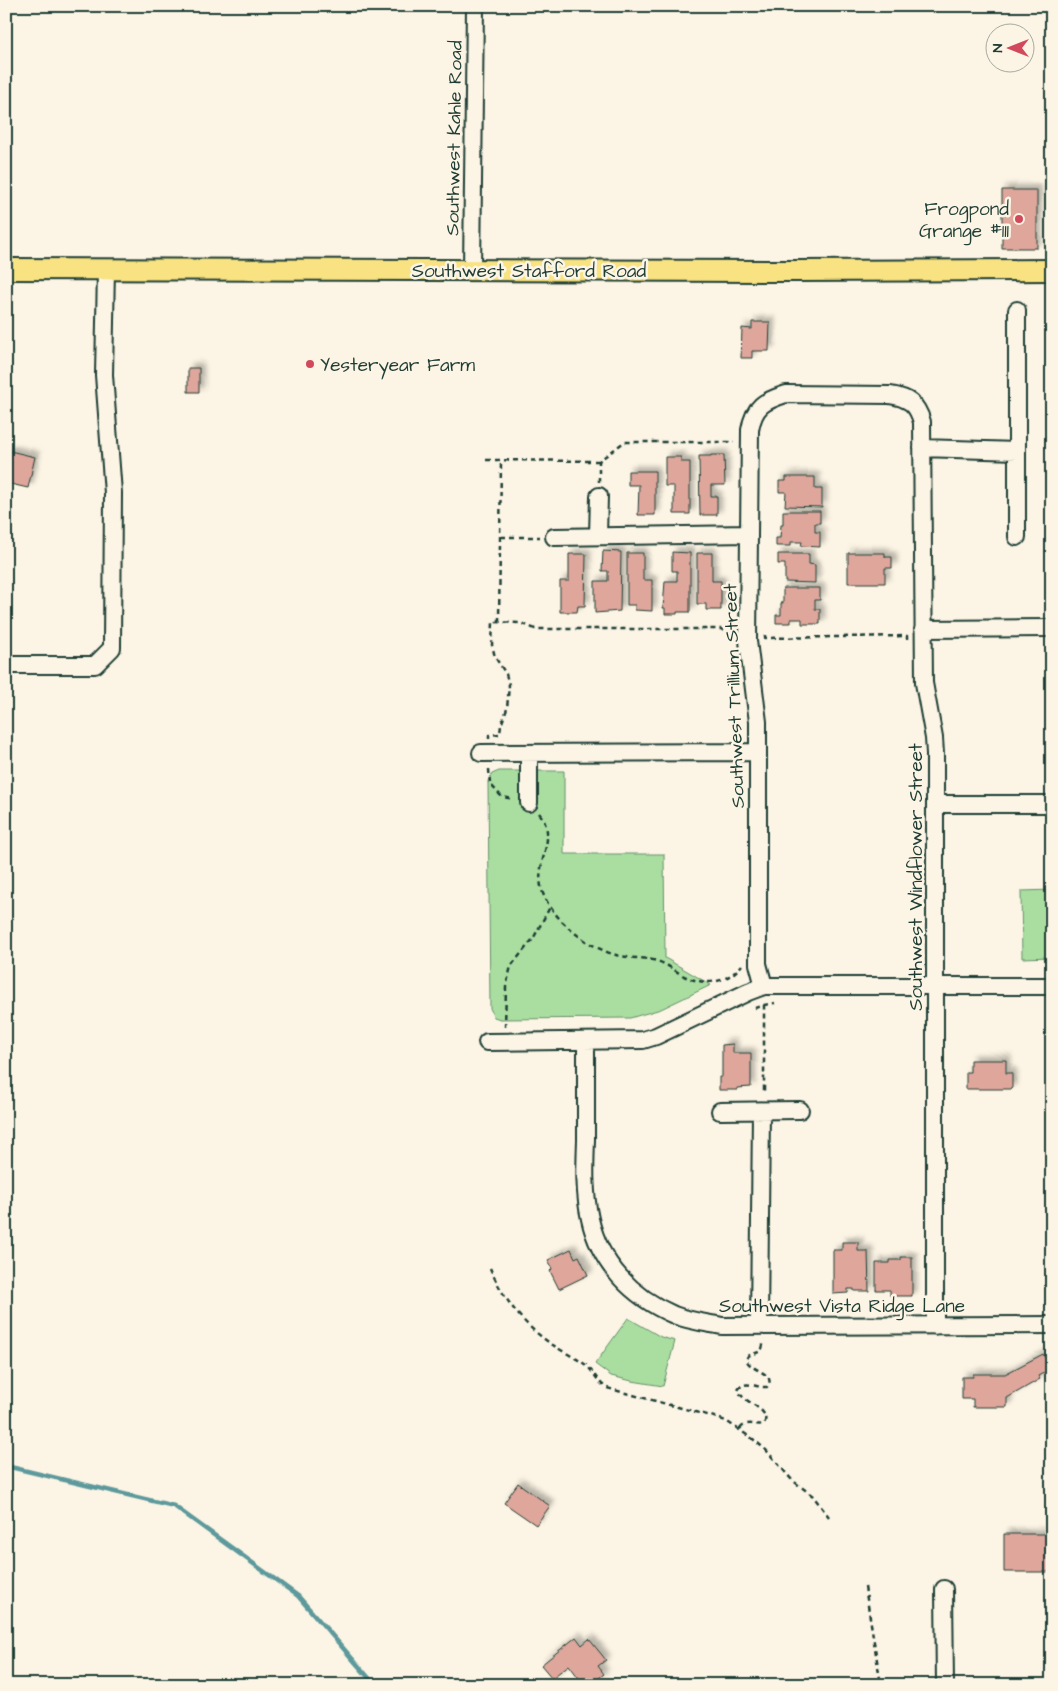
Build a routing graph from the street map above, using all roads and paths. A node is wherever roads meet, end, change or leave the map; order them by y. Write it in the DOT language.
graph roads {
  1 [pos="475,6"];
  2 [pos="6,269"];
  3 [pos="106,269"];
  4 [pos="472,270"];
  5 [pos="1052,270"];
  6 [pos="1017,310"];
  7 [pos="761,405"];
  8 [pos="750,442"];
  9 [pos="922,448"];
  10 [pos="1017,451"];
  11 [pos="486,460"];
  12 [pos="501,460"];
  13 [pos="599,461"];
  14 [pos="598,496"];
  15 [pos="749,534"];
  16 [pos="598,536"];
  17 [pos="1017,536"];
  18 [pos="500,537"];
  19 [pos="554,537"];
  20 [pos="748,618"];
  21 [pos="499,622"];
  22 [pos="765,628"];
  23 [pos="1052,628"];
  24 [pos="923,629"];
  25 [pos="907,644"];
  26 [pos="6,665"];
  27 [pos="758,752"];
  28 [pos="485,753"];
  29 [pos="529,753"];
  30 [pos="529,802"];
  31 [pos="936,804"];
  32 [pos="1052,804"];
  33 [pos="550,907"];
  34 [pos="743,959"];
  35 [pos="764,986"];
  36 [pos="936,986"];
  37 [pos="1052,986"];
  38 [pos="755,1008"];
  39 [pos="586,1041"];
  40 [pos="487,1042"];
  41 [pos="505,1042"];
  42 [pos="800,1110"];
  43 [pos="720,1111"];
  44 [pos="762,1111"];
  45 [pos="490,1268"];
  46 [pos="1052,1325"];
  47 [pos="936,1326"];
  48 [pos="765,1332"];
  49 [pos="740,1429"];
  50 [pos="828,1517"];
  51 [pos="865,1587"];
  52 [pos="944,1589"];
  53 [pos="881,1685"];
  54 [pos="945,1685"];
  1 -- 4 [label="street, Southwest Kahle Road"];
  2 -- 3 [label="main road, Southwest Stafford Road"];
  3 -- 4 [label="main road, Southwest Stafford Road"];
  3 -- 26 [label="street"];
  4 -- 5 [label="main road, Southwest Stafford Road"];
  6 -- 10 [label="street"];
  7 -- 8 [label="street, Southwest Trillium Street"];
  7 -- 9 [label="street, Southwest Windflower Street"];
  8 -- 13 [label="path"];
  8 -- 15 [label="street, Southwest Trillium Street"];
  9 -- 10 [label="street"];
  9 -- 24 [label="street, Southwest Windflower Street"];
  10 -- 17 [label="street"];
  11 -- 12 [label="path"];
  12 -- 13 [label="path"];
  12 -- 18 [label="path"];
  13 -- 14 [label="path"];
  14 -- 16 [label="street"];
  15 -- 16 [label="street"];
  15 -- 20 [label="street, Southwest Trillium Street"];
  16 -- 19 [label="street"];
  18 -- 19 [label="path"];
  18 -- 21 [label="path"];
  20 -- 21 [label="path"];
  20 -- 27 [label="street, Southwest Trillium Street"];
  21 -- 28 [label="path"];
  22 -- 25 [label="path"];
  23 -- 24 [label="street"];
  24 -- 31 [label="street, Southwest Windflower Street"];
  27 -- 29 [label="street"];
  27 -- 35 [label="street, Southwest Trillium Street"];
  28 -- 29 [label="street"];
  28 -- 30 [label="path"];
  29 -- 30 [label="street"];
  30 -- 33 [label="path"];
  31 -- 32 [label="street"];
  31 -- 36 [label="street, Southwest Windflower Street"];
  33 -- 34 [label="path"];
  33 -- 41 [label="path"];
  35 -- 36 [label="street"];
  35 -- 39 [label="street"];
  36 -- 37 [label="street"];
  36 -- 47 [label="street, Southwest Windflower Street"];
  38 -- 44 [label="path"];
  39 -- 41 [label="street"];
  39 -- 48 [label="street, Southwest Vista Ridge Lane"];
  40 -- 41 [label="street"];
  42 -- 44 [label="street"];
  43 -- 44 [label="street"];
  44 -- 48 [label="street"];
  45 -- 49 [label="path"];
  46 -- 47 [label="street, Southwest Vista Ridge Lane"];
  47 -- 48 [label="street, Southwest Vista Ridge Lane"];
  48 -- 49 [label="path"];
  49 -- 50 [label="path"];
  51 -- 53 [label="path"];
  52 -- 54 [label="street"];
}
